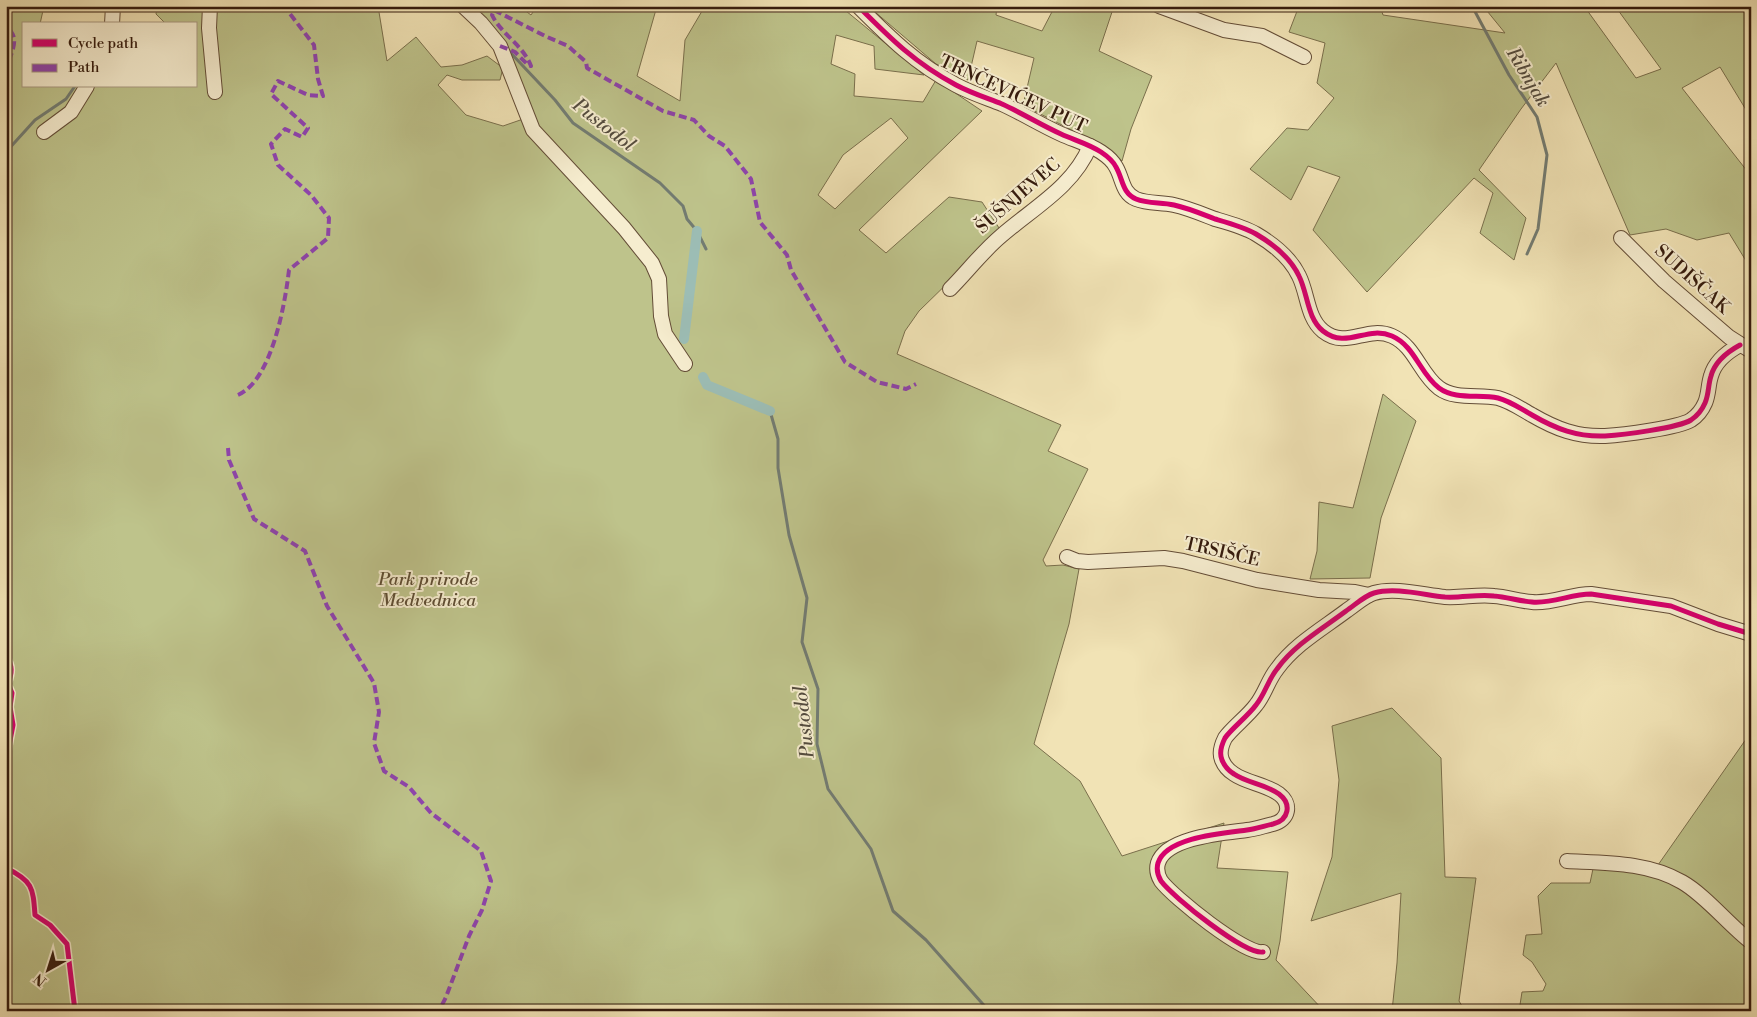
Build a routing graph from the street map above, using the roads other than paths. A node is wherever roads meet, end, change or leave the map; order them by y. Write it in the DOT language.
graph roads {
  1 [pos="113,6"];
  2 [pos="210,6"];
  3 [pos="463,6"];
  4 [pos="858,6"];
  5 [pos="1159,6"];
  6 [pos="112,22"];
  7 [pos="1304,57"];
  8 [pos="86,88"];
  9 [pos="216,92"];
  10 [pos="44,132"];
  11 [pos="1090,146"];
  12 [pos="1621,238"];
  13 [pos="950,289"];
  14 [pos="1745,348"];
  15 [pos="685,364"];
  16 [pos="1067,558"];
  17 [pos="1369,595"];
  18 [pos="1751,634"];
  19 [pos="1567,861"];
  20 [pos="1751,942"];
  21 [pos="1263,952"];
  1 -- 6 [label="street"];
  2 -- 9 [label="street"];
  3 -- 15 [label="street"];
  4 -- 11 [label="street, TRNČEVIĆEV PUT"];
  5 -- 7 [label="street"];
  8 -- 10 [label="street"];
  11 -- 13 [label="street, ŠUŠNJEVEC"];
  11 -- 14 [label="street"];
  12 -- 14 [label="street, SUDIŠČAK"];
  16 -- 17 [label="street, TRSIŠČE"];
  17 -- 18 [label="street"];
  17 -- 21 [label="street"];
  19 -- 20 [label="street"];
}
